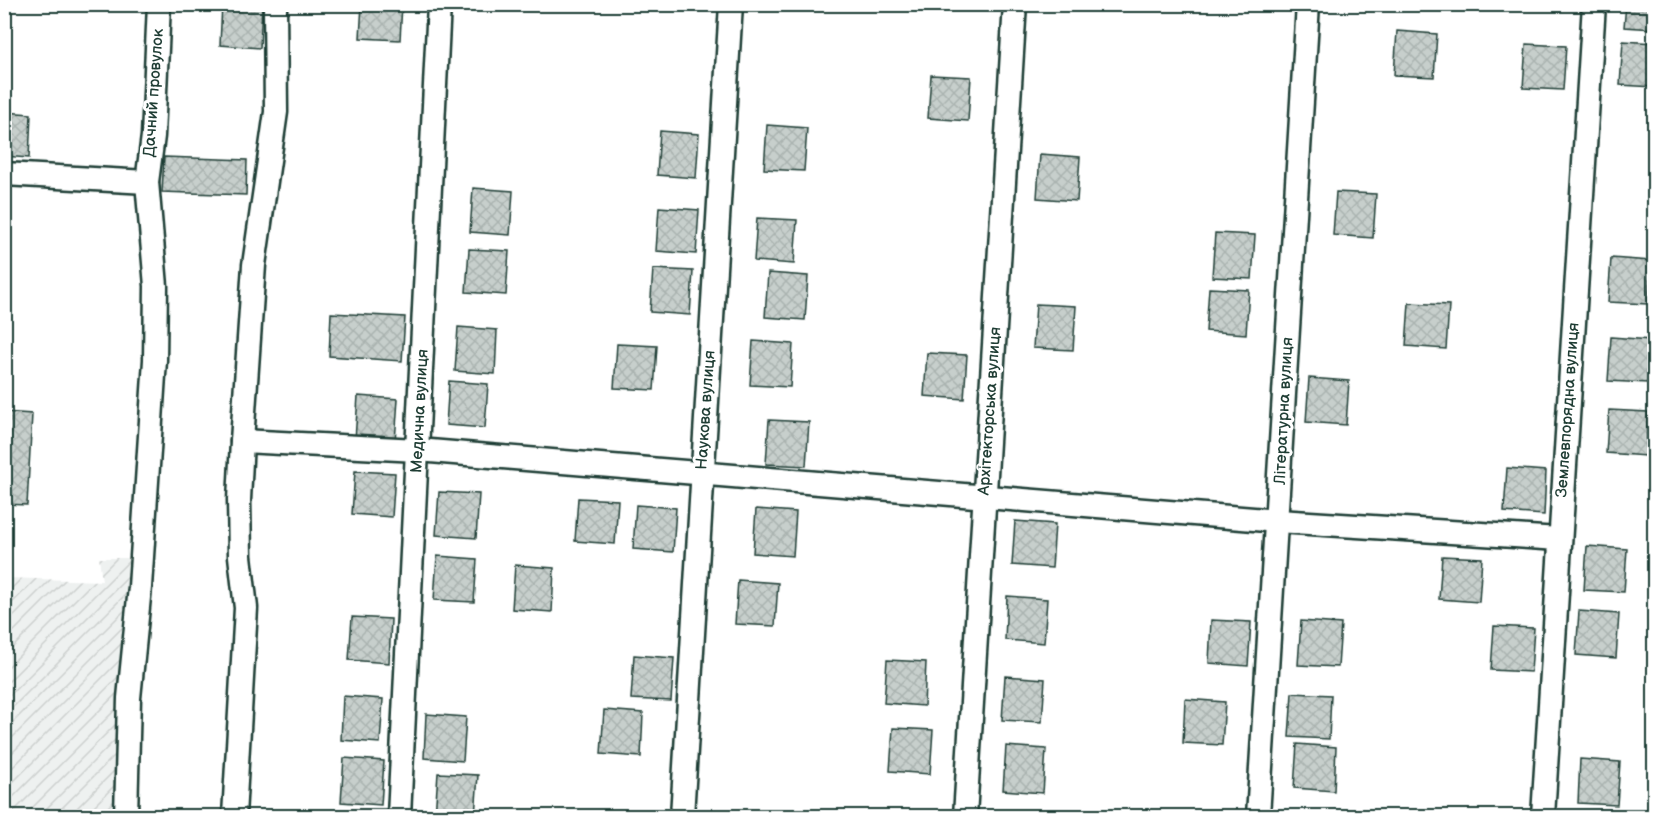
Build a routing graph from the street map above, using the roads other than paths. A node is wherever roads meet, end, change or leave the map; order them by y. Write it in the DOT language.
graph roads {
  1 [pos="159,4"];
  2 [pos="275,4"];
  3 [pos="439,4"];
  4 [pos="731,4"];
  5 [pos="1015,4"];
  6 [pos="1308,4"];
  7 [pos="1594,4"];
  8 [pos="4,174"];
  9 [pos="147,182"];
  10 [pos="242,441"];
  11 [pos="418,450"];
  12 [pos="702,475"];
  13 [pos="985,498"];
  14 [pos="1278,522"];
  15 [pos="1559,539"];
  16 [pos="126,816"];
  17 [pos="234,816"];
  18 [pos="399,816"];
  19 [pos="682,816"];
  20 [pos="965,816"];
  21 [pos="1258,816"];
  22 [pos="1543,816"];
  1 -- 9 [label="street, Дачний провулок"];
  2 -- 10 [label="street"];
  3 -- 11 [label="street, Медична вулиця"];
  4 -- 12 [label="street, Наукова вулиця"];
  5 -- 13 [label="street, Архітекторська вулиця"];
  6 -- 14 [label="street, Літературна вулиця"];
  7 -- 15 [label="street, Землевпорядна вулиця"];
  8 -- 9 [label="street"];
  9 -- 16 [label="street, Дачний провулок"];
  10 -- 11 [label="street"];
  10 -- 17 [label="street"];
  11 -- 12 [label="street"];
  11 -- 18 [label="street, Медична вулиця"];
  12 -- 13 [label="street"];
  12 -- 19 [label="street, Наукова вулиця"];
  13 -- 14 [label="street"];
  13 -- 20 [label="street, Архітекторська вулиця"];
  14 -- 15 [label="street"];
  14 -- 21 [label="street, Літературна вулиця"];
  15 -- 22 [label="street, Землевпорядна вулиця"];
}
